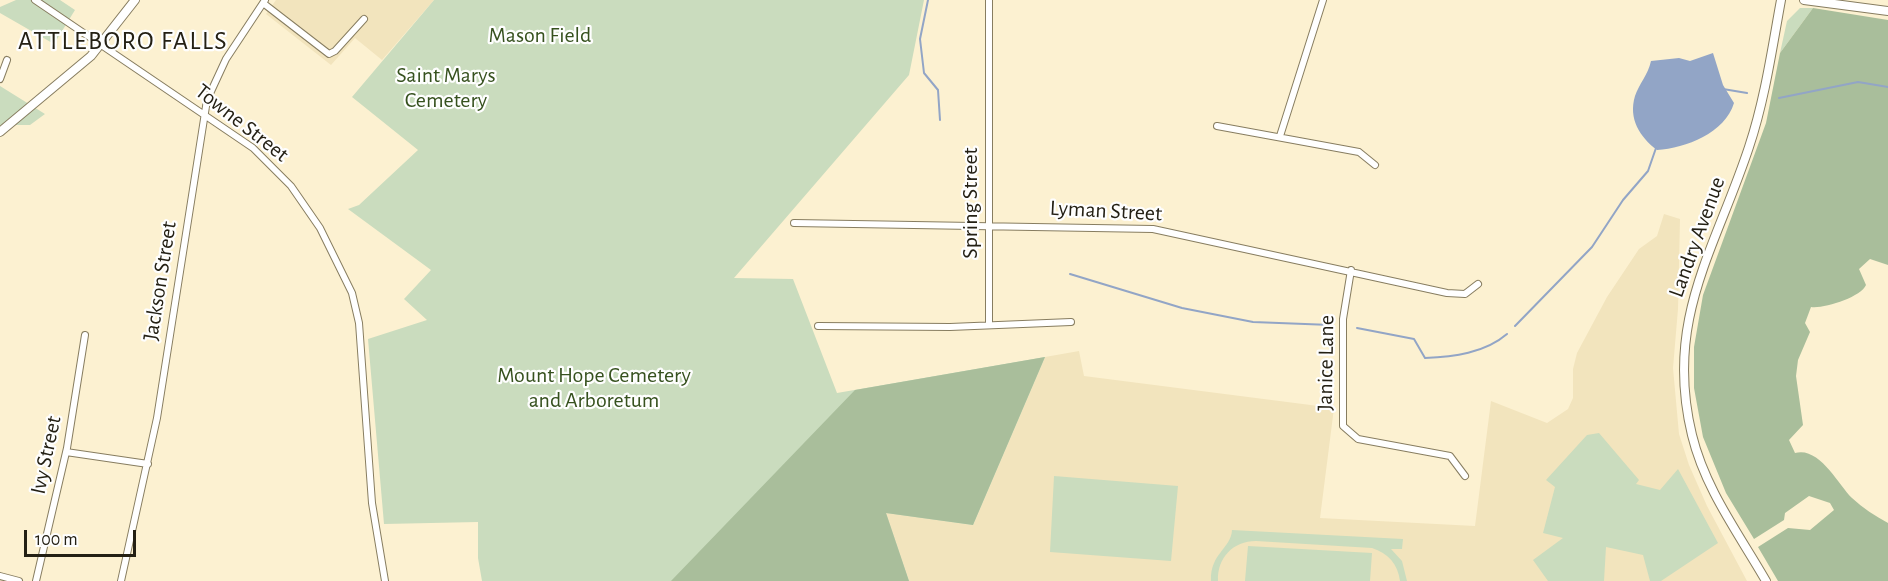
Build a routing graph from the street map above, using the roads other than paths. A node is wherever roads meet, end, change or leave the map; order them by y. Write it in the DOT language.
graph roads {
  1 [pos="35,0"];
  2 [pos="135,0"];
  3 [pos="989,0"];
  4 [pos="1323,0"];
  5 [pos="1780,0"];
  6 [pos="1804,0"];
  7 [pos="264,2"];
  8 [pos="1888,11"];
  9 [pos="364,19"];
  10 [pos="102,45"];
  11 [pos="7,60"];
  12 [pos="0,79"];
  13 [pos="206,115"];
  14 [pos="1217,126"];
  15 [pos="0,132"];
  16 [pos="1280,136"];
  17 [pos="1375,165"];
  18 [pos="794,223"];
  19 [pos="988,224"];
  20 [pos="1351,270"];
  21 [pos="1478,284"];
  22 [pos="1071,322"];
  23 [pos="989,325"];
  24 [pos="818,326"];
  25 [pos="86,335"];
  26 [pos="66,452"];
  27 [pos="148,464"];
  28 [pos="1465,476"];
  29 [pos="0,576"];
  30 [pos="19,581"];
  31 [pos="36,581"];
  32 [pos="121,581"];
  33 [pos="385,581"];
  34 [pos="1766,581"];
  1 -- 10 [label="street, Towne Street"];
  2 -- 10 [label="street"];
  3 -- 19 [label="street, Spring Street"];
  4 -- 16 [label="street"];
  5 -- 34 [label="street, Landry Avenue"];
  6 -- 8 [label="street"];
  7 -- 9 [label="street"];
  7 -- 13 [label="street, Jackson Street"];
  10 -- 13 [label="street, Towne Street"];
  10 -- 15 [label="street"];
  11 -- 12 [label="street"];
  13 -- 27 [label="street, Jackson Street"];
  13 -- 33 [label="street, Towne Street"];
  14 -- 16 [label="street"];
  16 -- 17 [label="street"];
  18 -- 19 [label="street, Lyman Street"];
  19 -- 20 [label="street, Lyman Street"];
  19 -- 23 [label="street, Spring Street"];
  20 -- 21 [label="street, Lyman Street"];
  20 -- 28 [label="street, Janice Lane"];
  22 -- 23 [label="street"];
  23 -- 24 [label="street"];
  25 -- 26 [label="street, Ivy Street"];
  26 -- 27 [label="street"];
  26 -- 31 [label="street, Ivy Street"];
  27 -- 32 [label="street, Jackson Street"];
  29 -- 30 [label="street"];
}
